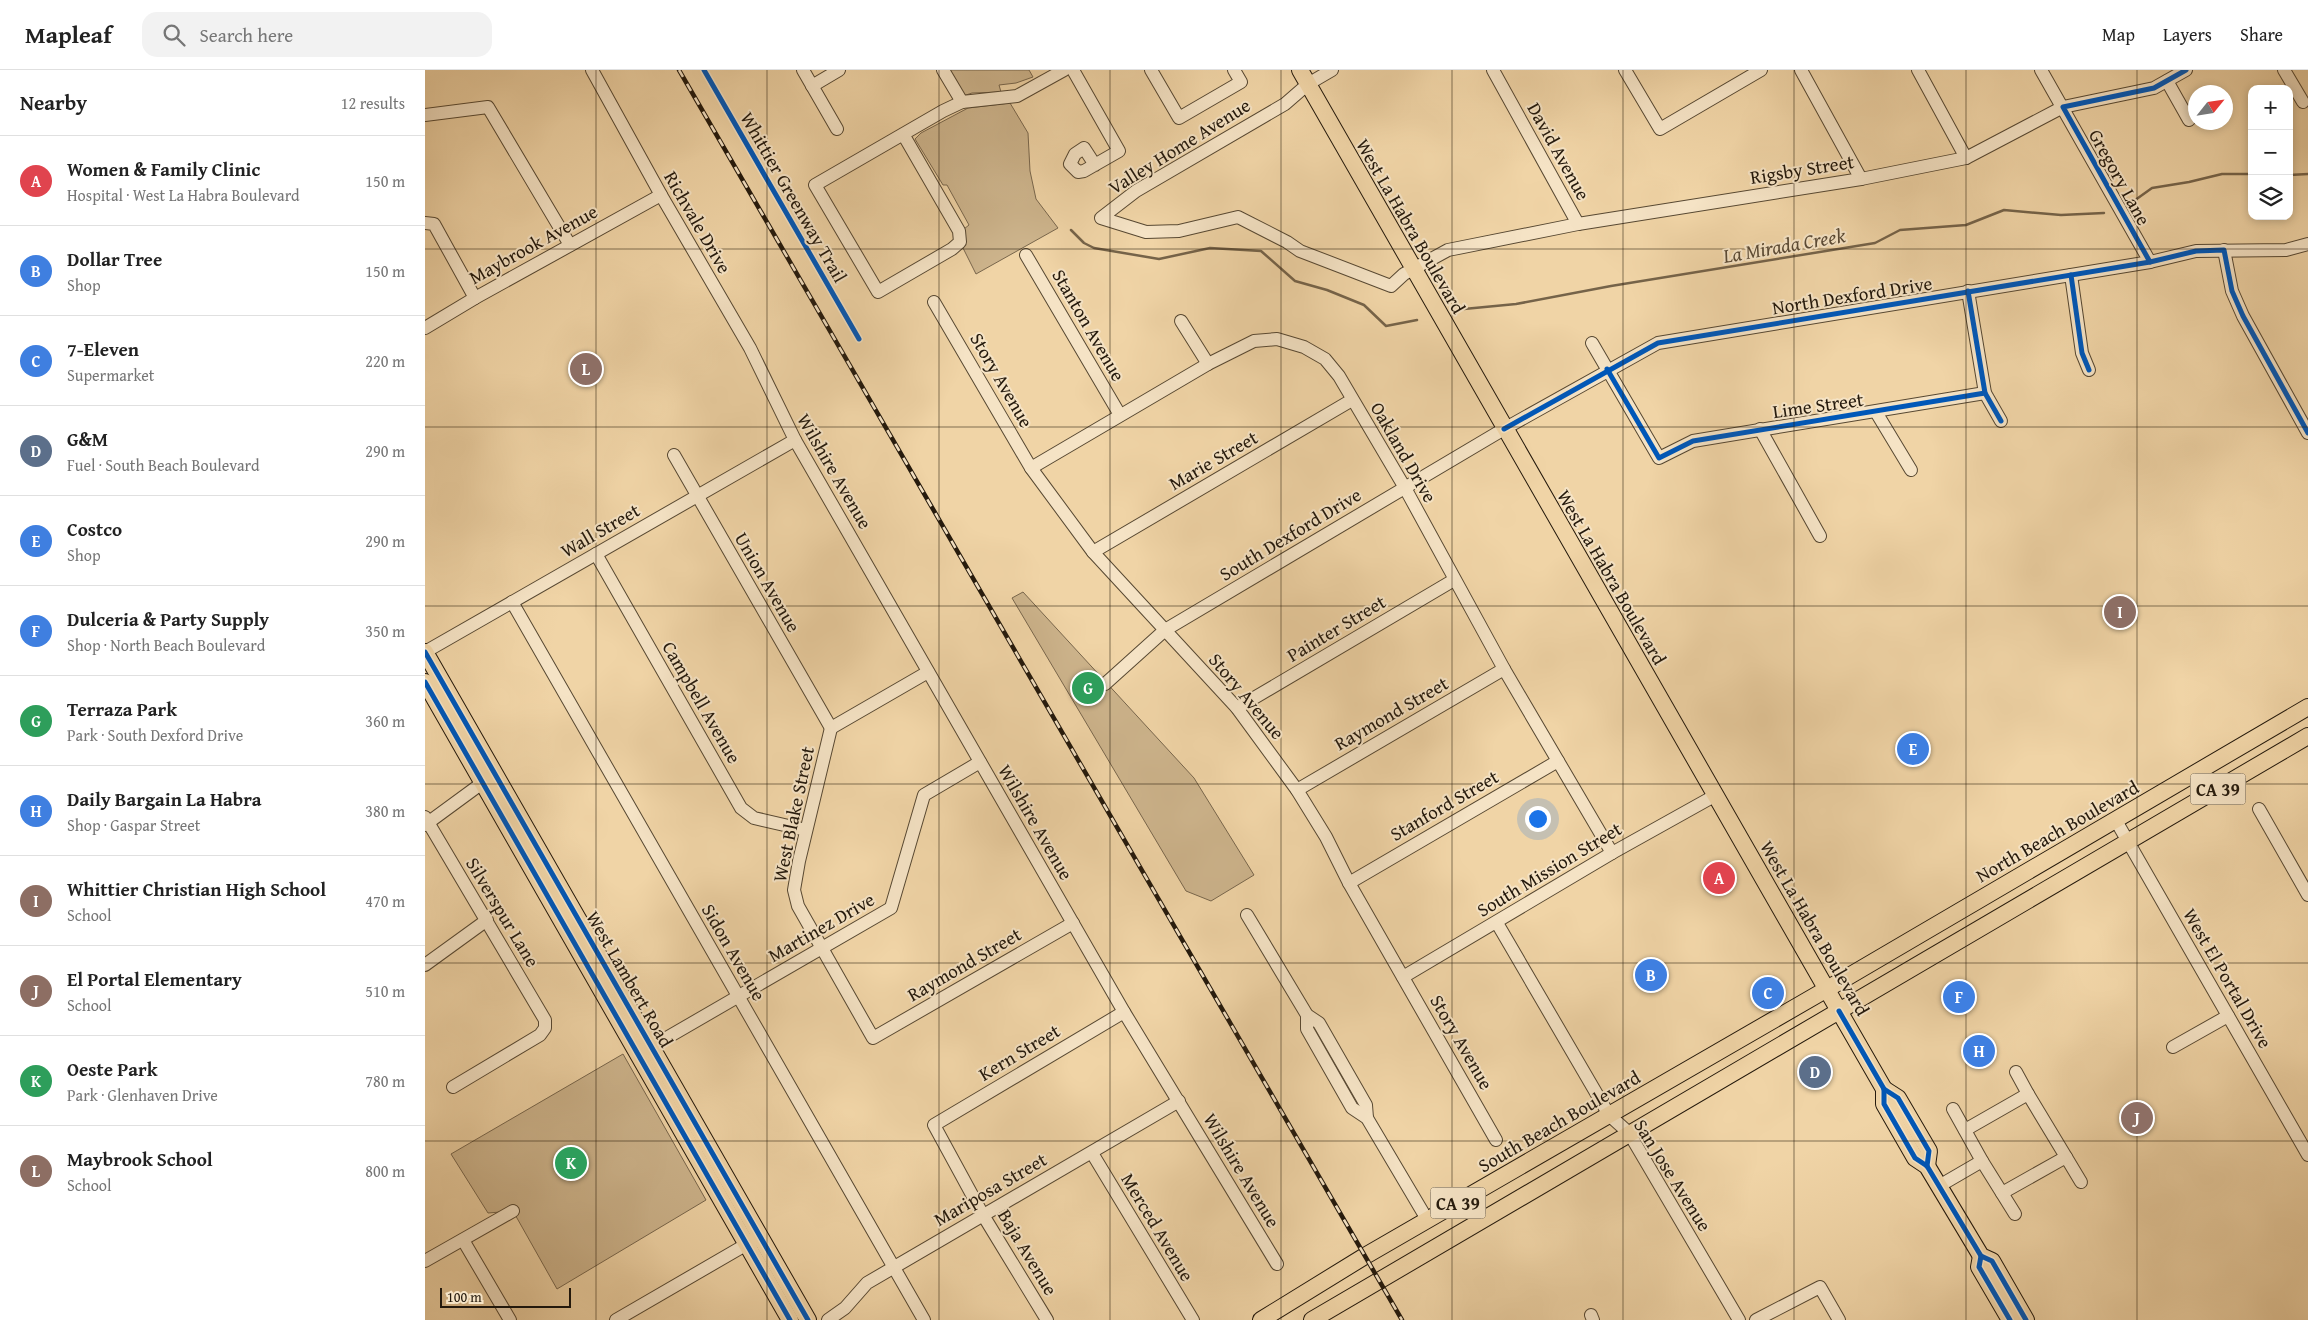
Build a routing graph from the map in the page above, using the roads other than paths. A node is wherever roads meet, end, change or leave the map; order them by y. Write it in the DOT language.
graph roads {
  1 [pos="592,70"];
  2 [pos="803,70"];
  3 [pos="839,70"];
  4 [pos="943,70"];
  5 [pos="1064,70"];
  6 [pos="1073,70"];
  7 [pos="1151,70"];
  8 [pos="1234,70"];
  9 [pos="1332,70"];
  10 [pos="1493,70"];
  11 [pos="1625,70"];
  12 [pos="1761,70"];
  13 [pos="1801,70"];
  14 [pos="1918,70"];
  15 [pos="2041,70"];
  16 [pos="2186,70"];
  17 [pos="2284,70"];
  18 [pos="1304,77"];
  19 [pos="2167,81"];
  20 [pos="812,86"];
  21 [pos="962,102"];
  22 [pos="2303,102"];
  23 [pos="2063,107"];
  24 [pos="425,115"];
  25 [pos="2188,118"];
  26 [pos="837,129"];
  27 [pos="903,134"];
  28 [pos="1966,158"];
  29 [pos="1095,165"];
  30 [pos="1861,179"];
  31 [pos="661,195"];
  32 [pos="425,223"];
  33 [pos="1578,224"];
  34 [pos="2308,244"];
  35 [pos="570,245"];
  36 [pos="2224,250"];
  37 [pos="1026,255"];
  38 [pos="2151,262"];
  39 [pos="1413,269"];
  40 [pos="2071,275"];
  41 [pos="1968,291"];
  42 [pos="475,298"];
  43 [pos="934,302"];
  44 [pos="1181,321"];
  45 [pos="425,328"];
  46 [pos="1592,344"];
  47 [pos="1208,364"];
  48 [pos="1607,370"];
  49 [pos="2089,370"];
  50 [pos="1985,393"];
  51 [pos="770,394"];
  52 [pos="1352,400"];
  53 [pos="1876,412"];
  54 [pos="2303,412"];
  55 [pos="1119,415"];
  56 [pos="2001,421"];
  57 [pos="1504,428"];
  58 [pos="1760,429"];
  59 [pos="2308,433"];
  60 [pos="795,440"];
  61 [pos="674,455"];
  62 [pos="1031,468"];
  63 [pos="1911,470"];
  64 [pos="1405,488"];
  65 [pos="696,495"];
  66 [pos="1820,536"];
  67 [pos="1093,552"];
  68 [pos="596,554"];
  69 [pos="1454,580"];
  70 [pos="512,602"];
  71 [pos="1165,630"];
  72 [pos="425,652"];
  73 [pos="1504,669"];
  74 [pos="928,672"];
  75 [pos="425,682"];
  76 [pos="1105,684"];
  77 [pos="2308,707"];
  78 [pos="1237,708"];
  79 [pos="831,728"];
  80 [pos="2308,736"];
  81 [pos="1558,761"];
  82 [pos="980,762"];
  83 [pos="489,778"];
  84 [pos="1297,790"];
  85 [pos="1716,795"];
  86 [pos="2259,810"];
  87 [pos="2115,819"];
  88 [pos="426,821"];
  89 [pos="806,830"];
  90 [pos="2127,842"];
  91 [pos="1612,853"];
  92 [pos="1349,882"];
  93 [pos="2308,895"];
  94 [pos="1247,914"];
  95 [pos="487,920"];
  96 [pos="1073,923"];
  97 [pos="1497,923"];
  98 [pos="822,948"];
  99 [pos="425,965"];
  100 [pos="1403,977"];
  101 [pos="1827,989"];
  102 [pos="738,997"];
  103 [pos="1839,1011"];
  104 [pos="1124,1012"];
  105 [pos="2228,1016"];
  106 [pos="873,1038"];
  107 [pos="2173,1047"];
  108 [pos="645,1050"];
  109 [pos="2016,1072"];
  110 [pos="453,1088"];
  111 [pos="2028,1094"];
  112 [pos="1179,1101"];
  113 [pos="1953,1109"];
  114 [pos="1609,1115"];
  115 [pos="934,1125"];
  116 [pos="1965,1130"];
  117 [pos="1629,1133"];
  118 [pos="1495,1140"];
  119 [pos="1092,1153"];
  120 [pos="2308,1155"];
  121 [pos="2066,1157"];
  122 [pos="1982,1161"];
  123 [pos="2081,1182"];
  124 [pos="1939,1186"];
  125 [pos="2002,1194"];
  126 [pos="513,1211"];
  127 [pos="2015,1214"];
  128 [pos="983,1215"];
  129 [pos="1428,1221"];
  130 [pos="463,1240"];
  131 [pos="753,1240"];
  132 [pos="1981,1256"];
  133 [pos="425,1261"];
  134 [pos="1277,1264"];
  135 [pos="893,1267"];
  136 [pos="510,1320"];
  137 [pos="616,1320"];
  138 [pos="790,1320"];
  139 [pos="808,1320"];
  140 [pos="828,1320"];
  141 [pos="924,1320"];
  142 [pos="1047,1320"];
  143 [pos="1193,1320"];
  144 [pos="1261,1320"];
  145 [pos="1312,1320"];
  146 [pos="1739,1320"];
  147 [pos="1756,1320"];
  148 [pos="1839,1320"];
  149 [pos="2010,1320"];
  150 [pos="2025,1320"];
  1 -- 31 [label="street, Richvale Drive"];
  2 -- 20 [label="street"];
  3 -- 20 [label="street"];
  4 -- 21 [label="street"];
  5 -- 21 [label="street"];
  6 -- 29 [label="street"];
  7 -- 8 [label="street"];
  9 -- 18 [label="street, Valley Home Avenue"];
  10 -- 33 [label="street, David Avenue"];
  11 -- 12 [label="street"];
  13 -- 30 [label="street"];
  14 -- 28 [label="street"];
  15 -- 23 [label="street, Gregory Lane"];
  16 -- 19 [label="street, Rigsby Street"];
  17 -- 22 [label="street"];
  18 -- 39 [label="main road, West La Habra Boulevard"];
  18 -- 39 [label="street, Valley Home Avenue"];
  19 -- 23 [label="street, Rigsby Street"];
  19 -- 25 [label="street"];
  20 -- 26 [label="street"];
  21 -- 27 [label="street"];
  23 -- 28 [label="street, Rigsby Street"];
  23 -- 38 [label="street, Gregory Lane"];
  24 -- 35 [label="street"];
  27 -- 27 [label="street"];
  28 -- 30 [label="street, Rigsby Street"];
  30 -- 33 [label="street, Rigsby Street"];
  31 -- 35 [label="street, Maybrook Avenue"];
  31 -- 51 [label="street, Richvale Drive"];
  32 -- 42 [label="street"];
  33 -- 39 [label="street, Rigsby Street"];
  34 -- 36 [label="street, North Dexford Drive"];
  35 -- 42 [label="street, Maybrook Avenue"];
  36 -- 38 [label="street, North Dexford Drive"];
  36 -- 54 [label="street"];
  37 -- 55 [label="street, Stanton Avenue"];
  38 -- 40 [label="street, North Dexford Drive"];
  39 -- 57 [label="main road, West La Habra Boulevard"];
  40 -- 41 [label="street, North Dexford Drive"];
  40 -- 49 [label="street"];
  41 -- 48 [label="street, North Dexford Drive"];
  41 -- 50 [label="street"];
  42 -- 45 [label="street, Maybrook Avenue"];
  43 -- 62 [label="street, Story Avenue"];
  44 -- 47 [label="street"];
  46 -- 48 [label="street"];
  47 -- 52 [label="street, Oakland Drive"];
  47 -- 55 [label="street, Oakland Drive"];
  48 -- 57 [label="street, North Dexford Drive"];
  48 -- 58 [label="street, Lime Street"];
  50 -- 53 [label="street, Lime Street"];
  50 -- 56 [label="street"];
  51 -- 60 [label="street, Wilshire Avenue"];
  52 -- 64 [label="street, Oakland Drive"];
  52 -- 67 [label="street, Marie Street"];
  53 -- 58 [label="street, Lime Street"];
  53 -- 63 [label="street"];
  54 -- 59 [label="street"];
  55 -- 62 [label="street, Oakland Drive"];
  57 -- 64 [label="street, South Dexford Drive"];
  57 -- 85 [label="main road, West La Habra Boulevard"];
  58 -- 66 [label="street"];
  60 -- 65 [label="street, Wall Street"];
  60 -- 74 [label="street, Wilshire Avenue"];
  61 -- 65 [label="street, Union Avenue"];
  62 -- 67 [label="street, Story Avenue"];
  64 -- 69 [label="street, Oakland Drive"];
  64 -- 71 [label="street, South Dexford Drive"];
  65 -- 68 [label="street, Wall Street"];
  65 -- 79 [label="street, Union Avenue"];
  67 -- 71 [label="street, Story Avenue"];
  68 -- 70 [label="street, Wall Street"];
  68 -- 89 [label="street, Campbell Avenue"];
  69 -- 73 [label="street, Oakland Drive"];
  69 -- 78 [label="street, Painter Street"];
  70 -- 72 [label="street, Wall Street"];
  70 -- 102 [label="street, Sidon Avenue"];
  71 -- 76 [label="street, South Dexford Drive"];
  71 -- 78 [label="street, Story Avenue"];
  72 -- 83 [label="main road, West Lambert Road"];
  73 -- 81 [label="street, Oakland Drive"];
  73 -- 84 [label="street, Raymond Street"];
  74 -- 79 [label="street"];
  74 -- 82 [label="street, Wilshire Avenue"];
  75 -- 83 [label="main road, West Lambert Road"];
  77 -- 87 [label="main road, North Beach Boulevard / CA 39"];
  78 -- 84 [label="street, Story Avenue"];
  79 -- 89 [label="street, West Blake Street"];
  80 -- 90 [label="main road, CA 39"];
  81 -- 91 [label="street, Oakland Drive"];
  81 -- 92 [label="street, Stanford Street"];
  82 -- 96 [label="street, Wilshire Avenue"];
  82 -- 98 [label="street, Martinez Drive"];
  83 -- 88 [label="street"];
  83 -- 108 [label="main road, West Lambert Road"];
  84 -- 92 [label="street, Story Avenue"];
  85 -- 91 [label="street, South Mission Street"];
  85 -- 101 [label="main road, West La Habra Boulevard"];
  86 -- 93 [label="street"];
  87 -- 90 [label="street, West El Portal Drive"];
  87 -- 101 [label="main road, North Beach Boulevard / CA 39"];
  88 -- 95 [label="street, Silverspur Lane"];
  89 -- 98 [label="street, West Blake Street"];
  90 -- 103 [label="main road, CA 39"];
  90 -- 105 [label="street, West El Portal Drive"];
  91 -- 97 [label="street, South Mission Street"];
  92 -- 100 [label="street, Story Avenue"];
  94 -- 129 [label="street"];
  95 -- 99 [label="street"];
  95 -- 110 [label="street, Silverspur Lane"];
  96 -- 104 [label="street, Wilshire Avenue"];
  96 -- 106 [label="street, Raymond Street"];
  97 -- 100 [label="street, South Mission Street"];
  97 -- 114 [label="street, San Jose Avenue"];
  98 -- 102 [label="street, Martinez Drive"];
  98 -- 106 [label="street, West Blake Street"];
  100 -- 118 [label="street, Story Avenue"];
  101 -- 103 [label="main road, West La Habra Boulevard"];
  101 -- 114 [label="main road, South Beach Boulevard / CA 39"];
  102 -- 108 [label="street, Martinez Drive"];
  102 -- 135 [label="street, Sidon Avenue"];
  103 -- 117 [label="main road, CA 39"];
  103 -- 124 [label="main road, West La Habra Boulevard"];
  104 -- 112 [label="street, Wilshire Avenue"];
  104 -- 115 [label="street, Kern Street"];
  105 -- 107 [label="street"];
  105 -- 120 [label="street, West El Portal Drive"];
  108 -- 131 [label="main road, West Lambert Road"];
  109 -- 111 [label="street"];
  111 -- 116 [label="street"];
  111 -- 121 [label="street"];
  112 -- 119 [label="street, Mariposa Street"];
  112 -- 134 [label="street, Wilshire Avenue"];
  113 -- 116 [label="street"];
  114 -- 117 [label="street, San Jose Avenue"];
  114 -- 129 [label="main road, South Beach Boulevard / CA 39"];
  115 -- 128 [label="street, Baja Avenue"];
  116 -- 122 [label="street"];
  117 -- 145 [label="main road, CA 39"];
  117 -- 146 [label="street, San Jose Avenue"];
  119 -- 128 [label="street, Mariposa Street"];
  119 -- 143 [label="street, Merced Avenue"];
  121 -- 123 [label="street"];
  121 -- 125 [label="street"];
  122 -- 124 [label="street"];
  122 -- 125 [label="street"];
  124 -- 132 [label="main road, West La Habra Boulevard"];
  125 -- 127 [label="street"];
  126 -- 130 [label="street"];
  128 -- 135 [label="street, Mariposa Street"];
  128 -- 142 [label="street, Baja Avenue"];
  129 -- 144 [label="main road, South Beach Boulevard / CA 39"];
  130 -- 133 [label="street"];
  130 -- 136 [label="street"];
  131 -- 137 [label="street"];
  131 -- 138 [label="main road, West Lambert Road"];
  131 -- 139 [label="main road, West Lambert Road"];
  132 -- 149 [label="main road, West La Habra Boulevard"];
  132 -- 150 [label="main road, West La Habra Boulevard"];
  135 -- 140 [label="street, Mariposa Street"];
  135 -- 141 [label="street, Sidon Avenue"];
  147 -- 148 [label="street"];
}
